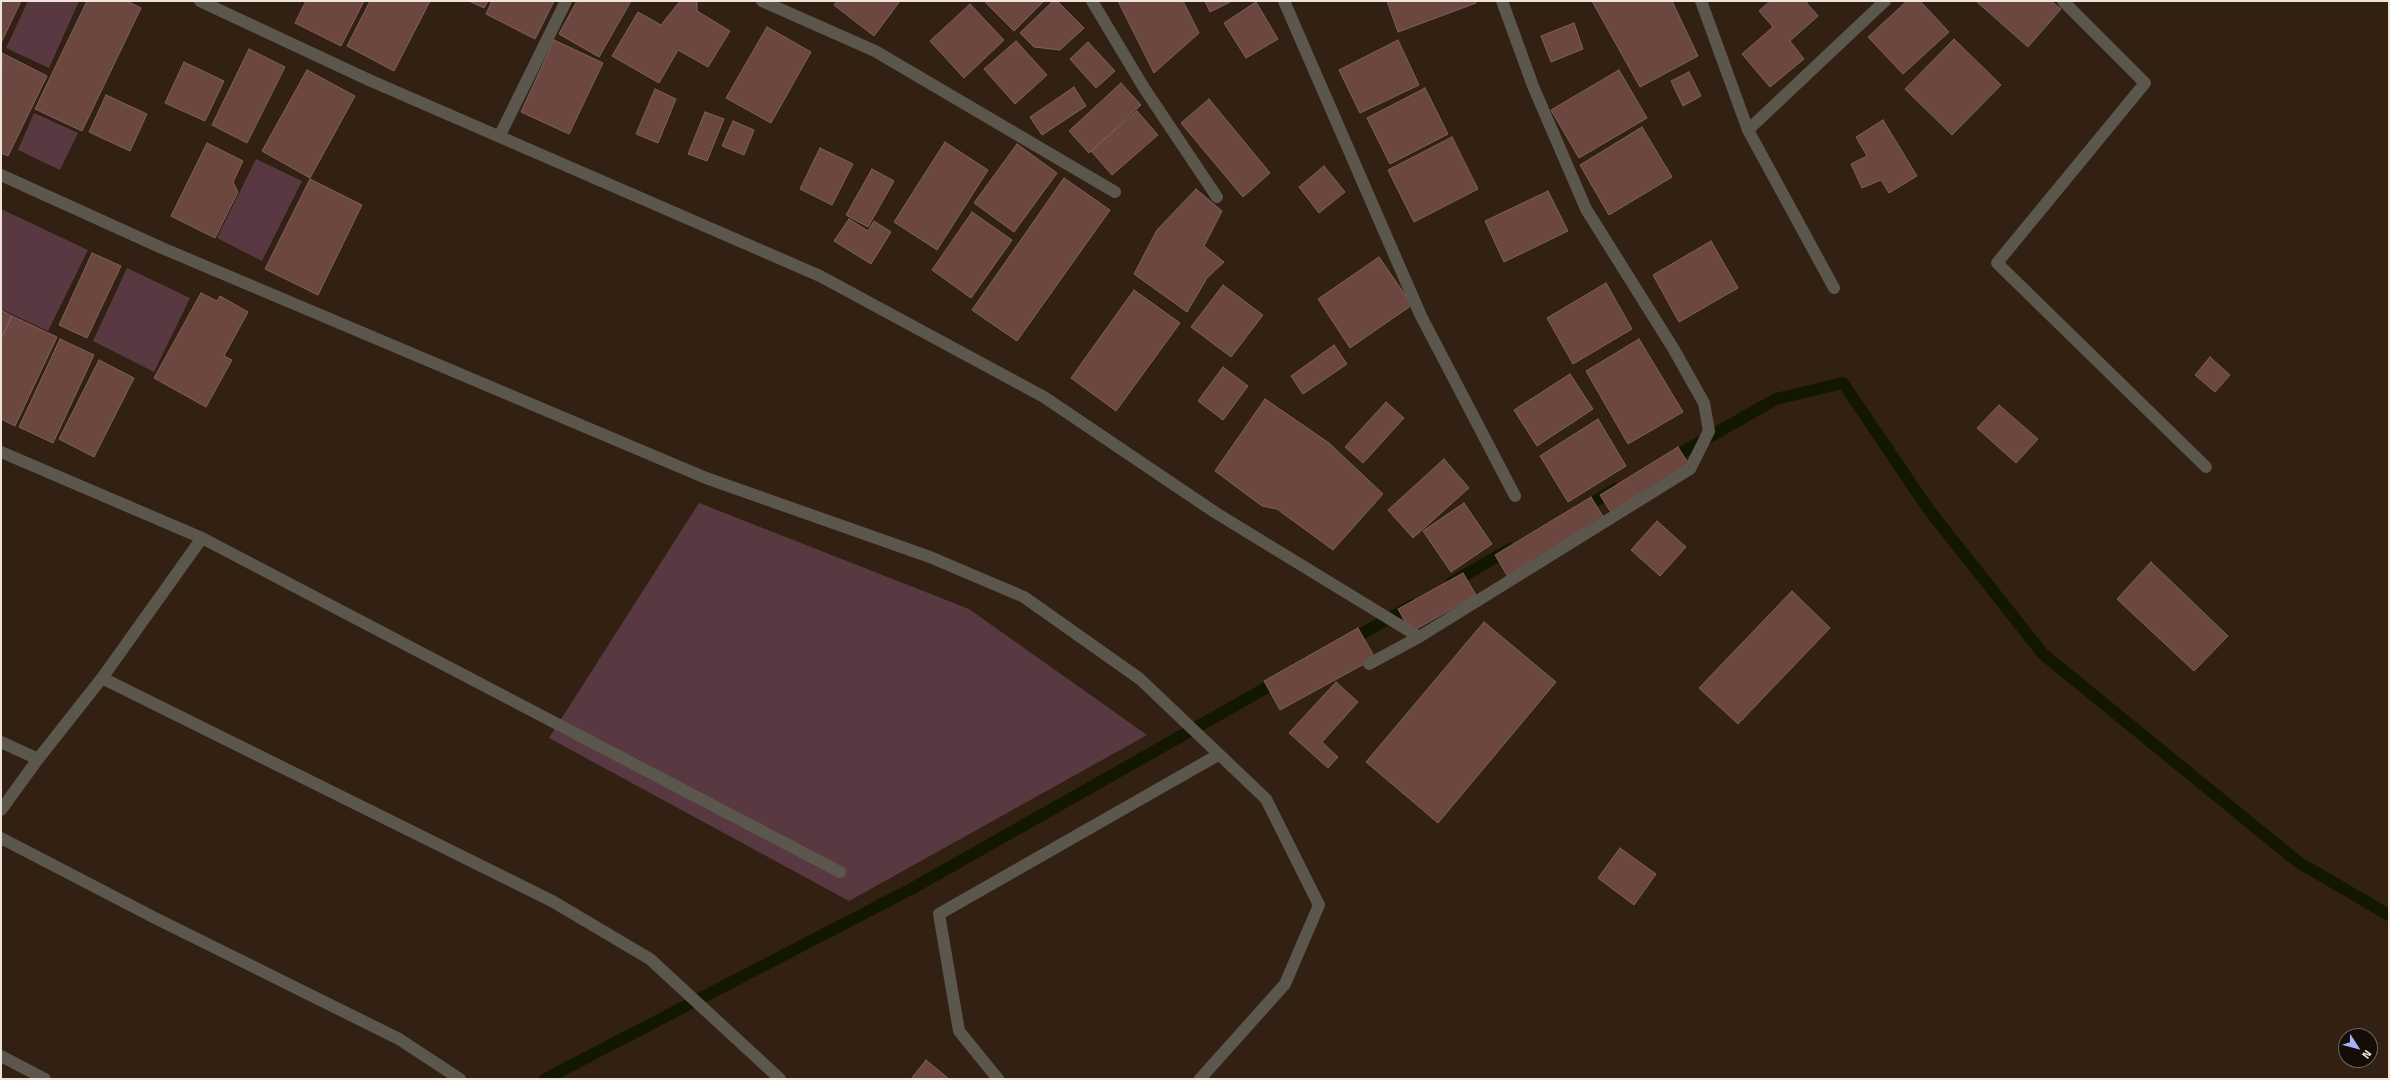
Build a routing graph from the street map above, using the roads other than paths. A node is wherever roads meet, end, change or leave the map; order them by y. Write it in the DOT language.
graph roads {
  1 [pos="200,1"];
  2 [pos="566,1"];
  3 [pos="762,1"];
  4 [pos="1092,1"];
  5 [pos="1284,1"];
  6 [pos="1502,1"];
  7 [pos="1700,1"];
  8 [pos="1884,1"];
  9 [pos="2063,1"];
  10 [pos="1748,130"];
  11 [pos="500,135"];
  12 [pos="1,175"];
  13 [pos="1115,192"];
  14 [pos="1217,197"];
  15 [pos="1834,288"];
  16 [pos="1,452"];
  17 [pos="2206,467"];
  18 [pos="1515,496"];
  19 [pos="202,538"];
  20 [pos="1419,637"];
  21 [pos="1369,664"];
  22 [pos="102,678"];
  23 [pos="1,742"];
  24 [pos="1218,755"];
  25 [pos="38,759"];
  26 [pos="1,810"];
  27 [pos="1,838"];
  28 [pos="840,872"];
  29 [pos="1,1056"];
  30 [pos="45,1079"];
  31 [pos="460,1079"];
  32 [pos="780,1079"];
  33 [pos="998,1079"];
  34 [pos="1200,1079"];
  1 -- 11 [label="street"];
  2 -- 11 [label="street"];
  3 -- 13 [label="street"];
  4 -- 14 [label="street"];
  5 -- 18 [label="street"];
  6 -- 20 [label="street"];
  7 -- 10 [label="street"];
  8 -- 10 [label="street"];
  9 -- 17 [label="street"];
  10 -- 15 [label="street"];
  11 -- 20 [label="street"];
  12 -- 24 [label="street"];
  16 -- 19 [label="street"];
  19 -- 22 [label="street"];
  19 -- 28 [label="street"];
  20 -- 21 [label="street"];
  22 -- 25 [label="street"];
  22 -- 32 [label="street"];
  23 -- 25 [label="street"];
  24 -- 33 [label="street"];
  24 -- 34 [label="street"];
  25 -- 26 [label="street"];
  27 -- 31 [label="street"];
  29 -- 30 [label="street"];
}
